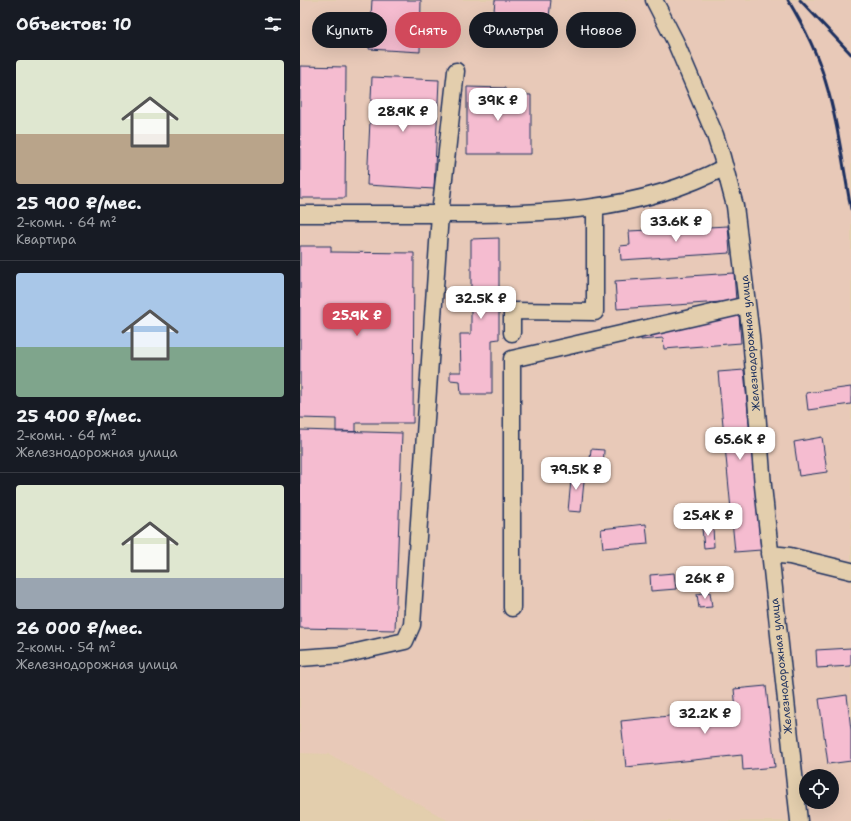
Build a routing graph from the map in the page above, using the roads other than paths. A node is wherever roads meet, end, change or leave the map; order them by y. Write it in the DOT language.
graph roads {
  1 [pos="654,0"];
  2 [pos="456,71"];
  3 [pos="725,167"];
  4 [pos="595,208"];
  5 [pos="300,214"];
  6 [pos="440,214"];
  7 [pos="747,305"];
  8 [pos="512,333"];
  9 [pos="770,554"];
  10 [pos="851,571"];
  11 [pos="512,608"];
  12 [pos="300,658"];
  13 [pos="798,821"];
  1 -- 3 [label="street, Железнодорожная улица"];
  2 -- 6 [label="street"];
  3 -- 4 [label="street"];
  3 -- 7 [label="street, Железнодорожная улица"];
  4 -- 6 [label="street"];
  4 -- 8 [label="street"];
  5 -- 6 [label="street"];
  6 -- 12 [label="street"];
  7 -- 9 [label="street, Железнодорожная улица"];
  7 -- 11 [label="street"];
  9 -- 10 [label="street"];
  9 -- 13 [label="street, Железнодорожная улица"];
}
